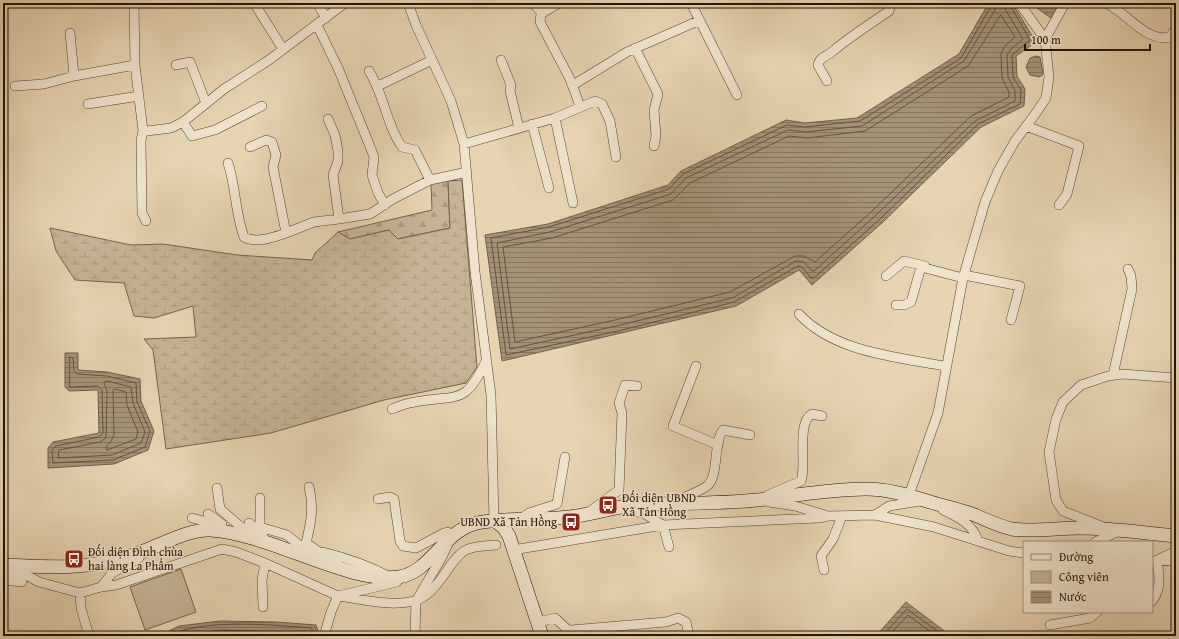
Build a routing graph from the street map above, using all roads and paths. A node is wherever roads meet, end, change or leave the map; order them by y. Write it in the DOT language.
graph roads {
  1 [pos="134,3"];
  2 [pos="254,3"];
  3 [pos="317,3"];
  4 [pos="345,3"];
  5 [pos="408,3"];
  6 [pos="533,3"];
  7 [pos="559,3"];
  8 [pos="691,3"];
  9 [pos="891,3"];
  10 [pos="1019,3"];
  11 [pos="1065,3"];
  12 [pos="1104,3"];
  13 [pos="542,13"];
  14 [pos="326,18"];
  15 [pos="698,21"];
  16 [pos="317,25"];
  17 [pos="1176,28"];
  18 [pos="70,33"];
  19 [pos="1045,39"];
  20 [pos="635,48"];
  21 [pos="283,49"];
  22 [pos="432,60"];
  23 [pos="500,60"];
  24 [pos="135,65"];
  25 [pos="176,65"];
  26 [pos="369,70"];
  27 [pos="74,76"];
  28 [pos="827,81"];
  29 [pos="573,85"];
  30 [pos="15,86"];
  31 [pos="378,86"];
  32 [pos="738,95"];
  33 [pos="139,96"];
  34 [pos="206,103"];
  35 [pos="88,104"];
  36 [pos="262,106"];
  37 [pos="580,106"];
  38 [pos="555,118"];
  39 [pos="328,119"];
  40 [pos="183,122"];
  41 [pos="532,124"];
  42 [pos="1026,126"];
  43 [pos="518,128"];
  44 [pos="143,131"];
  45 [pos="464,144"];
  46 [pos="654,146"];
  47 [pos="250,147"];
  48 [pos="616,157"];
  49 [pos="228,163"];
  50 [pos="467,172"];
  51 [pos="430,180"];
  52 [pos="549,188"];
  53 [pos="573,203"];
  54 [pos="385,205"];
  55 [pos="1059,205"];
  56 [pos="339,219"];
  57 [pos="146,221"];
  58 [pos="286,233"];
  59 [pos="925,266"];
  60 [pos="1128,269"];
  61 [pos="886,276"];
  62 [pos="963,276"];
  63 [pos="896,305"];
  64 [pos="799,314"];
  65 [pos="1011,320"];
  66 [pos="486,361"];
  67 [pos="696,366"];
  68 [pos="945,366"];
  69 [pos="1113,375"];
  70 [pos="1176,378"];
  71 [pos="637,386"];
  72 [pos="392,409"];
  73 [pos="822,416"];
  74 [pos="750,435"];
  75 [pos="718,445"];
  76 [pos="565,457"];
  77 [pos="309,487"];
  78 [pos="217,488"];
  79 [pos="909,495"];
  80 [pos="260,498"];
  81 [pos="378,500"];
  82 [pos="754,500"];
  83 [pos="930,502"];
  84 [pos="669,504"];
  85 [pos="614,508"];
  86 [pos="208,514"];
  87 [pos="586,514"];
  88 [pos="875,515"];
  89 [pos="828,516"];
  90 [pos="842,516"];
  91 [pos="192,518"];
  92 [pos="494,520"];
  93 [pos="518,521"];
  94 [pos="249,523"];
  95 [pos="663,525"];
  96 [pos="1115,530"];
  97 [pos="231,534"];
  98 [pos="452,535"];
  99 [pos="1176,536"];
  100 [pos="256,540"];
  101 [pos="978,541"];
  102 [pos="1097,541"];
  103 [pos="496,545"];
  104 [pos="273,546"];
  105 [pos="155,547"];
  106 [pos="669,547"];
  107 [pos="513,550"];
  108 [pos="1176,551"];
  109 [pos="1023,553"];
  110 [pos="319,556"];
  111 [pos="1154,560"];
  112 [pos="1176,561"];
  113 [pos="265,563"];
  114 [pos="3,565"];
  115 [pos="824,570"];
  116 [pos="3,573"];
  117 [pos="408,575"];
  118 [pos="391,577"];
  119 [pos="3,580"];
  120 [pos="39,582"];
  121 [pos="101,587"];
  122 [pos="80,593"];
  123 [pos="338,596"];
  124 [pos="1153,600"];
  125 [pos="416,601"];
  126 [pos="263,607"];
  127 [pos="1096,613"];
  128 [pos="538,622"];
  129 [pos="1050,625"];
  130 [pos="89,636"];
  131 [pos="324,636"];
  132 [pos="415,636"];
  133 [pos="542,636"];
  134 [pos="689,636"];
  1 -- 24 [label="street"];
  2 -- 21 [label="street"];
  3 -- 14 [label="street"];
  4 -- 14 [label="street"];
  5 -- 22 [label="street"];
  6 -- 13 [label="street"];
  7 -- 13 [label="street"];
  8 -- 15 [label="street"];
  9 -- 28 [label="street"];
  10 -- 19 [label="street"];
  11 -- 19 [label="street"];
  12 -- 17 [label="street"];
  13 -- 29 [label="street"];
  14 -- 16 [label="street"];
  15 -- 20 [label="street"];
  15 -- 32 [label="street"];
  16 -- 21 [label="street"];
  16 -- 54 [label="street"];
  18 -- 27 [label="street"];
  19 -- 42 [label="street"];
  20 -- 29 [label="street"];
  20 -- 46 [label="street"];
  21 -- 34 [label="street"];
  22 -- 31 [label="street"];
  22 -- 45 [label="street"];
  23 -- 43 [label="street"];
  24 -- 27 [label="street"];
  24 -- 33 [label="street"];
  25 -- 34 [label="street"];
  26 -- 31 [label="street"];
  27 -- 30 [label="street"];
  29 -- 37 [label="street"];
  31 -- 51 [label="street"];
  33 -- 35 [label="street"];
  33 -- 44 [label="street"];
  34 -- 40 [label="street"];
  36 -- 40 [label="street"];
  37 -- 38 [label="street"];
  37 -- 48 [label="street"];
  38 -- 41 [label="street"];
  38 -- 53 [label="street"];
  39 -- 56 [label="street"];
  40 -- 44 [label="street"];
  41 -- 43 [label="street"];
  41 -- 52 [label="street"];
  42 -- 55 [label="street"];
  42 -- 62 [label="street"];
  43 -- 45 [label="street"];
  44 -- 57 [label="street"];
  45 -- 50 [label="street"];
  47 -- 58 [label="street"];
  49 -- 58 [label="street"];
  50 -- 51 [label="street"];
  50 -- 66 [label="street"];
  51 -- 54 [label="street"];
  54 -- 56 [label="street"];
  56 -- 58 [label="street"];
  59 -- 61 [label="street"];
  59 -- 62 [label="street"];
  59 -- 63 [label="street"];
  60 -- 69 [label="street"];
  62 -- 65 [label="street"];
  62 -- 68 [label="street"];
  64 -- 68 [label="street"];
  66 -- 72 [label="street"];
  66 -- 92 [label="street"];
  67 -- 75 [label="street"];
  68 -- 79 [label="street"];
  69 -- 70 [label="street"];
  69 -- 96 [label="street"];
  71 -- 87 [label="street"];
  73 -- 82 [label="street"];
  74 -- 75 [label="street"];
  75 -- 84 [label="street"];
  76 -- 93 [label="street"];
  77 -- 110 [label="street"];
  78 -- 100 [label="street"];
  79 -- 82 [label="main road"];
  79 -- 83 [label="main road"];
  80 -- 110 [label="street"];
  81 -- 98 [label="street"];
  82 -- 84 [label="main road"];
  82 -- 89 [label="street"];
  83 -- 88 [label="street"];
  83 -- 96 [label="main road"];
  83 -- 101 [label="street"];
  84 -- 85 [label="main road"];
  85 -- 87 [label="main road"];
  85 -- 95 [label="street"];
  86 -- 97 [label="street"];
  87 -- 93 [label="main road"];
  88 -- 90 [label="street"];
  88 -- 101 [label="street"];
  89 -- 90 [label="street"];
  89 -- 95 [label="street"];
  90 -- 115 [label="street"];
  91 -- 97 [label="street"];
  92 -- 93 [label="main road"];
  92 -- 98 [label="main road"];
  92 -- 107 [label="main road"];
  94 -- 104 [label="street"];
  95 -- 106 [label="street"];
  95 -- 107 [label="street"];
  96 -- 99 [label="main road"];
  96 -- 102 [label="street"];
  97 -- 100 [label="main road"];
  97 -- 105 [label="main road"];
  98 -- 117 [label="main road"];
  98 -- 125 [label="street"];
  100 -- 104 [label="main road"];
  101 -- 109 [label="street"];
  103 -- 125 [label="street"];
  104 -- 110 [label="main road"];
  105 -- 114 [label="main road"];
  105 -- 121 [label="street"];
  107 -- 128 [label="main road"];
  108 -- 111 [label="street"];
  110 -- 118 [label="street"];
  110 -- 118 [label="main road"];
  111 -- 112 [label="street"];
  111 -- 124 [label="street"];
  113 -- 121 [label="street"];
  113 -- 123 [label="street"];
  113 -- 126 [label="street"];
  116 -- 120 [label="street"];
  117 -- 118 [label="main road"];
  117 -- 123 [label="street"];
  119 -- 120 [label="street"];
  120 -- 122 [label="street"];
  121 -- 122 [label="street"];
  122 -- 130 [label="street"];
  123 -- 125 [label="street"];
  123 -- 131 [label="street"];
  125 -- 132 [label="street"];
  127 -- 129 [label="street"];
  128 -- 133 [label="main road"];
  128 -- 134 [label="street"];
}
